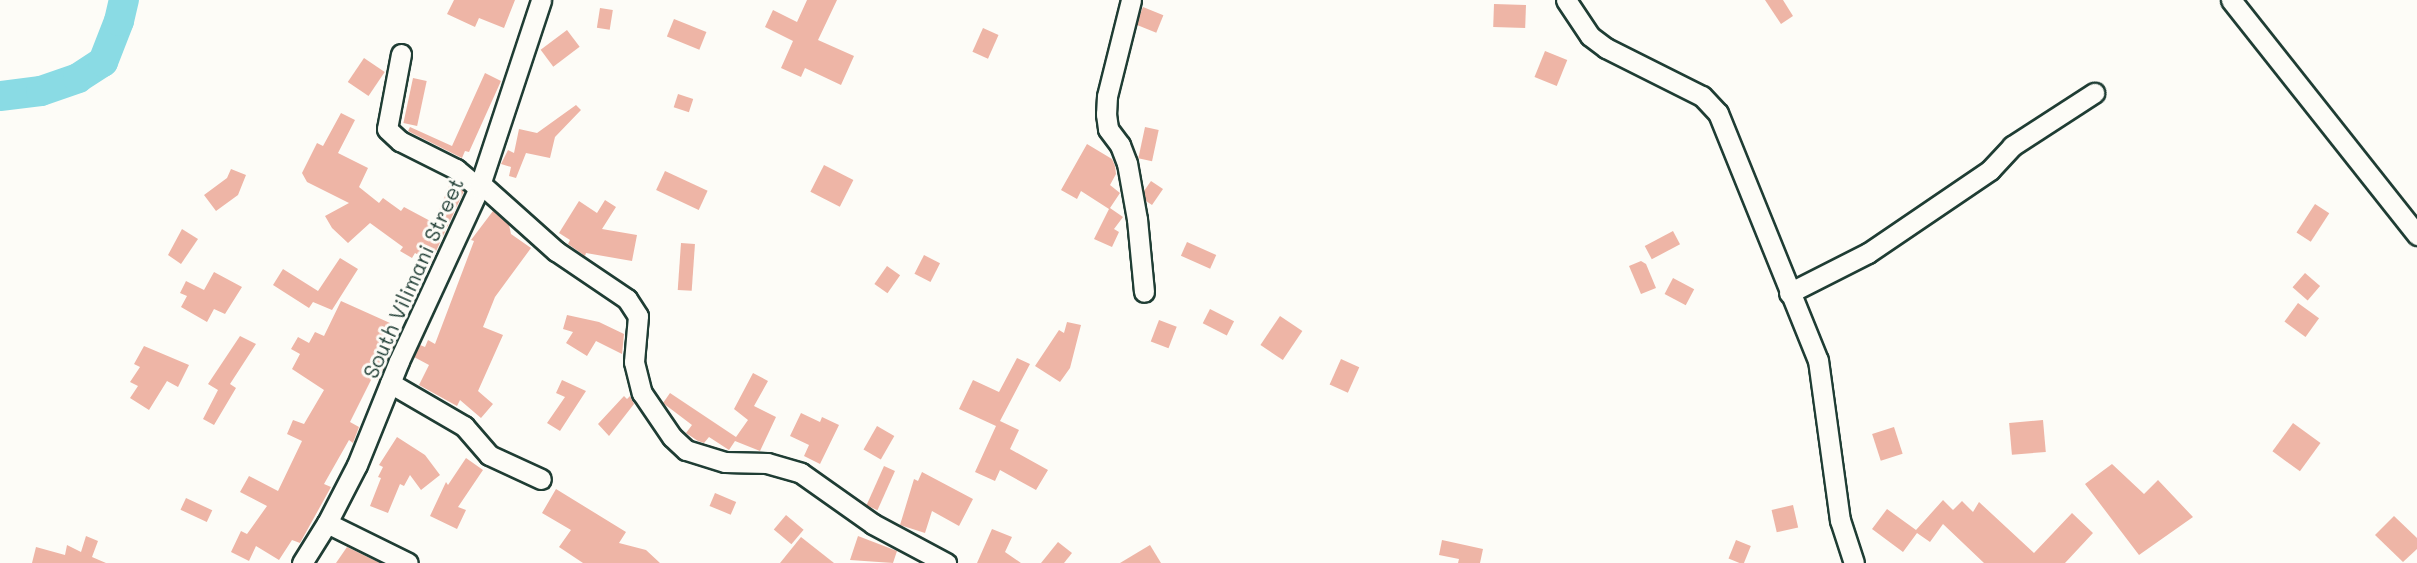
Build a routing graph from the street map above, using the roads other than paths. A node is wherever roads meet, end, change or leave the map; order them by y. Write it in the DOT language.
graph roads {
  1 [pos="541,0"];
  2 [pos="1132,0"];
  3 [pos="1566,0"];
  4 [pos="2231,0"];
  5 [pos="401,54"];
  6 [pos="2094,93"];
  7 [pos="480,186"];
  8 [pos="2417,235"];
  9 [pos="1144,292"];
  10 [pos="1790,293"];
  11 [pos="390,383"];
  12 [pos="541,479"];
  13 [pos="327,523"];
  14 [pos="302,563"];
  15 [pos="408,563"];
  16 [pos="946,563"];
  17 [pos="1854,563"];
  1 -- 7 [label="street, South Vilimani Street"];
  2 -- 9 [label="street"];
  3 -- 10 [label="street"];
  4 -- 8 [label="street"];
  5 -- 7 [label="street"];
  6 -- 10 [label="street"];
  7 -- 11 [label="street, South Vilimani Street"];
  7 -- 16 [label="street"];
  10 -- 17 [label="street"];
  11 -- 12 [label="street"];
  11 -- 13 [label="street, South Vilimani Street"];
  13 -- 14 [label="street, South Vilimani Street"];
  13 -- 15 [label="street"];
}
